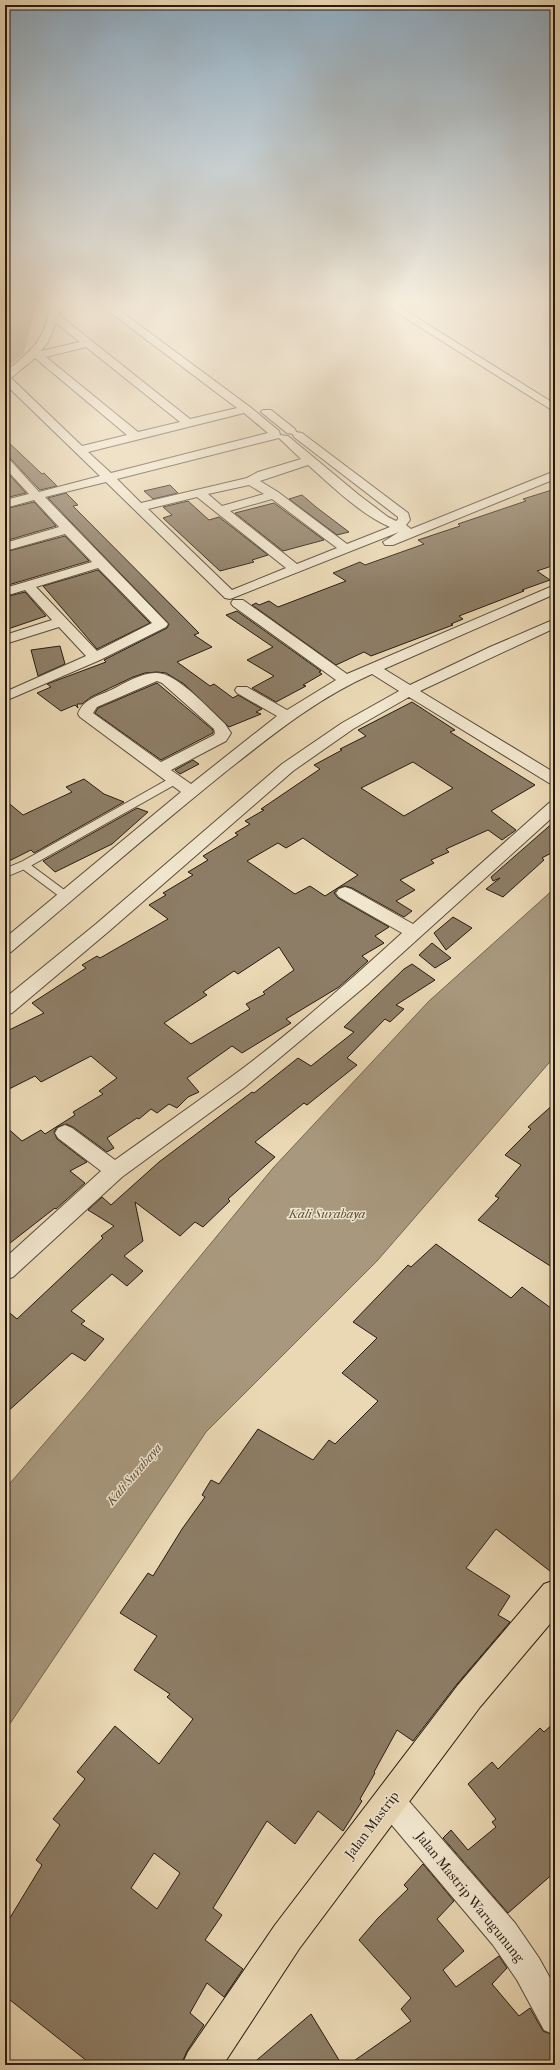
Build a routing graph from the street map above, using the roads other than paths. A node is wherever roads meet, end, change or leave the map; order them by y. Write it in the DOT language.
graph roads {
  1 [pos="29,401"];
  2 [pos="93,401"];
  3 [pos="161,401"];
  4 [pos="235,401"];
  5 [pos="247,401"];
  6 [pos="542,401"];
  7 [pos="242,406"];
  8 [pos="555,409"];
  9 [pos="185,420"];
  10 [pos="132,433"];
  11 [pos="284,434"];
  12 [pos="77,447"];
  13 [pos="6,464"];
  14 [pos="314,464"];
  15 [pos="555,475"];
  16 [pos="353,476"];
  17 [pos="107,477"];
  18 [pos="254,480"];
  19 [pos="333,481"];
  20 [pos="199,493"];
  21 [pos="36,495"];
  22 [pos="274,495"];
  23 [pos="5,504"];
  24 [pos="139,508"];
  25 [pos="220,510"];
  26 [pos="67,529"];
  27 [pos="403,529"];
  28 [pos="5,548"];
  29 [pos="345,548"];
  30 [pos="102,563"];
  31 [pos="295,569"];
  32 [pos="27,585"];
  33 [pos="555,589"];
  34 [pos="5,592"];
  35 [pos="60,622"];
  36 [pos="555,623"];
  37 [pos="5,640"];
  38 [pos="95,657"];
  39 [pos="375,670"];
  40 [pos="346,680"];
  41 [pos="406,689"];
  42 [pos="242,690"];
  43 [pos="5,697"];
  44 [pos="287,716"];
  45 [pos="160,769"];
  46 [pos="175,780"];
  47 [pos="555,780"];
  48 [pos="191,792"];
  49 [pos="555,806"];
  50 [pos="24,865"];
  51 [pos="5,872"];
  52 [pos="345,893"];
  53 [pos="67,897"];
  54 [pos="414,932"];
  55 [pos="5,948"];
  56 [pos="5,1008"];
  57 [pos="65,1134"];
  58 [pos="115,1172"];
  59 [pos="5,1271"];
  60 [pos="555,1594"];
  61 [pos="390,1801"];
  62 [pos="555,2019"];
  63 [pos="201,2065"];
  1 -- 12 [label="street"];
  2 -- 10 [label="street"];
  3 -- 9 [label="street"];
  4 -- 7 [label="street"];
  5 -- 11 [label="street"];
  6 -- 8 [label="street"];
  7 -- 9 [label="street"];
  7 -- 11 [label="street"];
  9 -- 10 [label="street"];
  10 -- 12 [label="street"];
  11 -- 14 [label="street"];
  11 -- 16 [label="street"];
  11 -- 17 [label="street"];
  12 -- 17 [label="street"];
  13 -- 21 [label="street"];
  14 -- 18 [label="street"];
  14 -- 19 [label="street"];
  15 -- 27 [label="street"];
  16 -- 19 [label="street"];
  16 -- 27 [label="street"];
  17 -- 21 [label="street"];
  17 -- 24 [label="street"];
  18 -- 20 [label="street"];
  18 -- 22 [label="street"];
  19 -- 27 [label="street"];
  20 -- 24 [label="street"];
  20 -- 25 [label="street"];
  21 -- 23 [label="street"];
  21 -- 26 [label="street"];
  22 -- 25 [label="street"];
  22 -- 29 [label="street"];
  24 -- 31 [label="street"];
  25 -- 31 [label="street"];
  26 -- 28 [label="street"];
  26 -- 30 [label="street"];
  27 -- 29 [label="street"];
  27 -- 40 [label="street"];
  29 -- 31 [label="street"];
  30 -- 32 [label="street"];
  30 -- 38 [label="street"];
  32 -- 34 [label="street"];
  32 -- 35 [label="street"];
  33 -- 39 [label="street"];
  35 -- 37 [label="street"];
  35 -- 38 [label="street"];
  36 -- 41 [label="street"];
  38 -- 43 [label="street"];
  39 -- 40 [label="street"];
  39 -- 41 [label="street"];
  40 -- 44 [label="street"];
  41 -- 47 [label="street"];
  41 -- 56 [label="street"];
  42 -- 44 [label="street"];
  44 -- 48 [label="street"];
  45 -- 45 [label="street"];
  45 -- 46 [label="street"];
  46 -- 48 [label="street"];
  46 -- 50 [label="lane"];
  48 -- 53 [label="street"];
  49 -- 54 [label="street"];
  50 -- 51 [label="lane"];
  50 -- 53 [label="lane"];
  52 -- 54 [label="street"];
  53 -- 55 [label="street"];
  54 -- 58 [label="street"];
  57 -- 58 [label="street"];
  58 -- 59 [label="street"];
  60 -- 61 [label="main road, Jalan Mastrip"];
  61 -- 62 [label="street, Jalan Mastrip Warugunung"];
  61 -- 63 [label="main road, Jalan Mastrip"];
}
